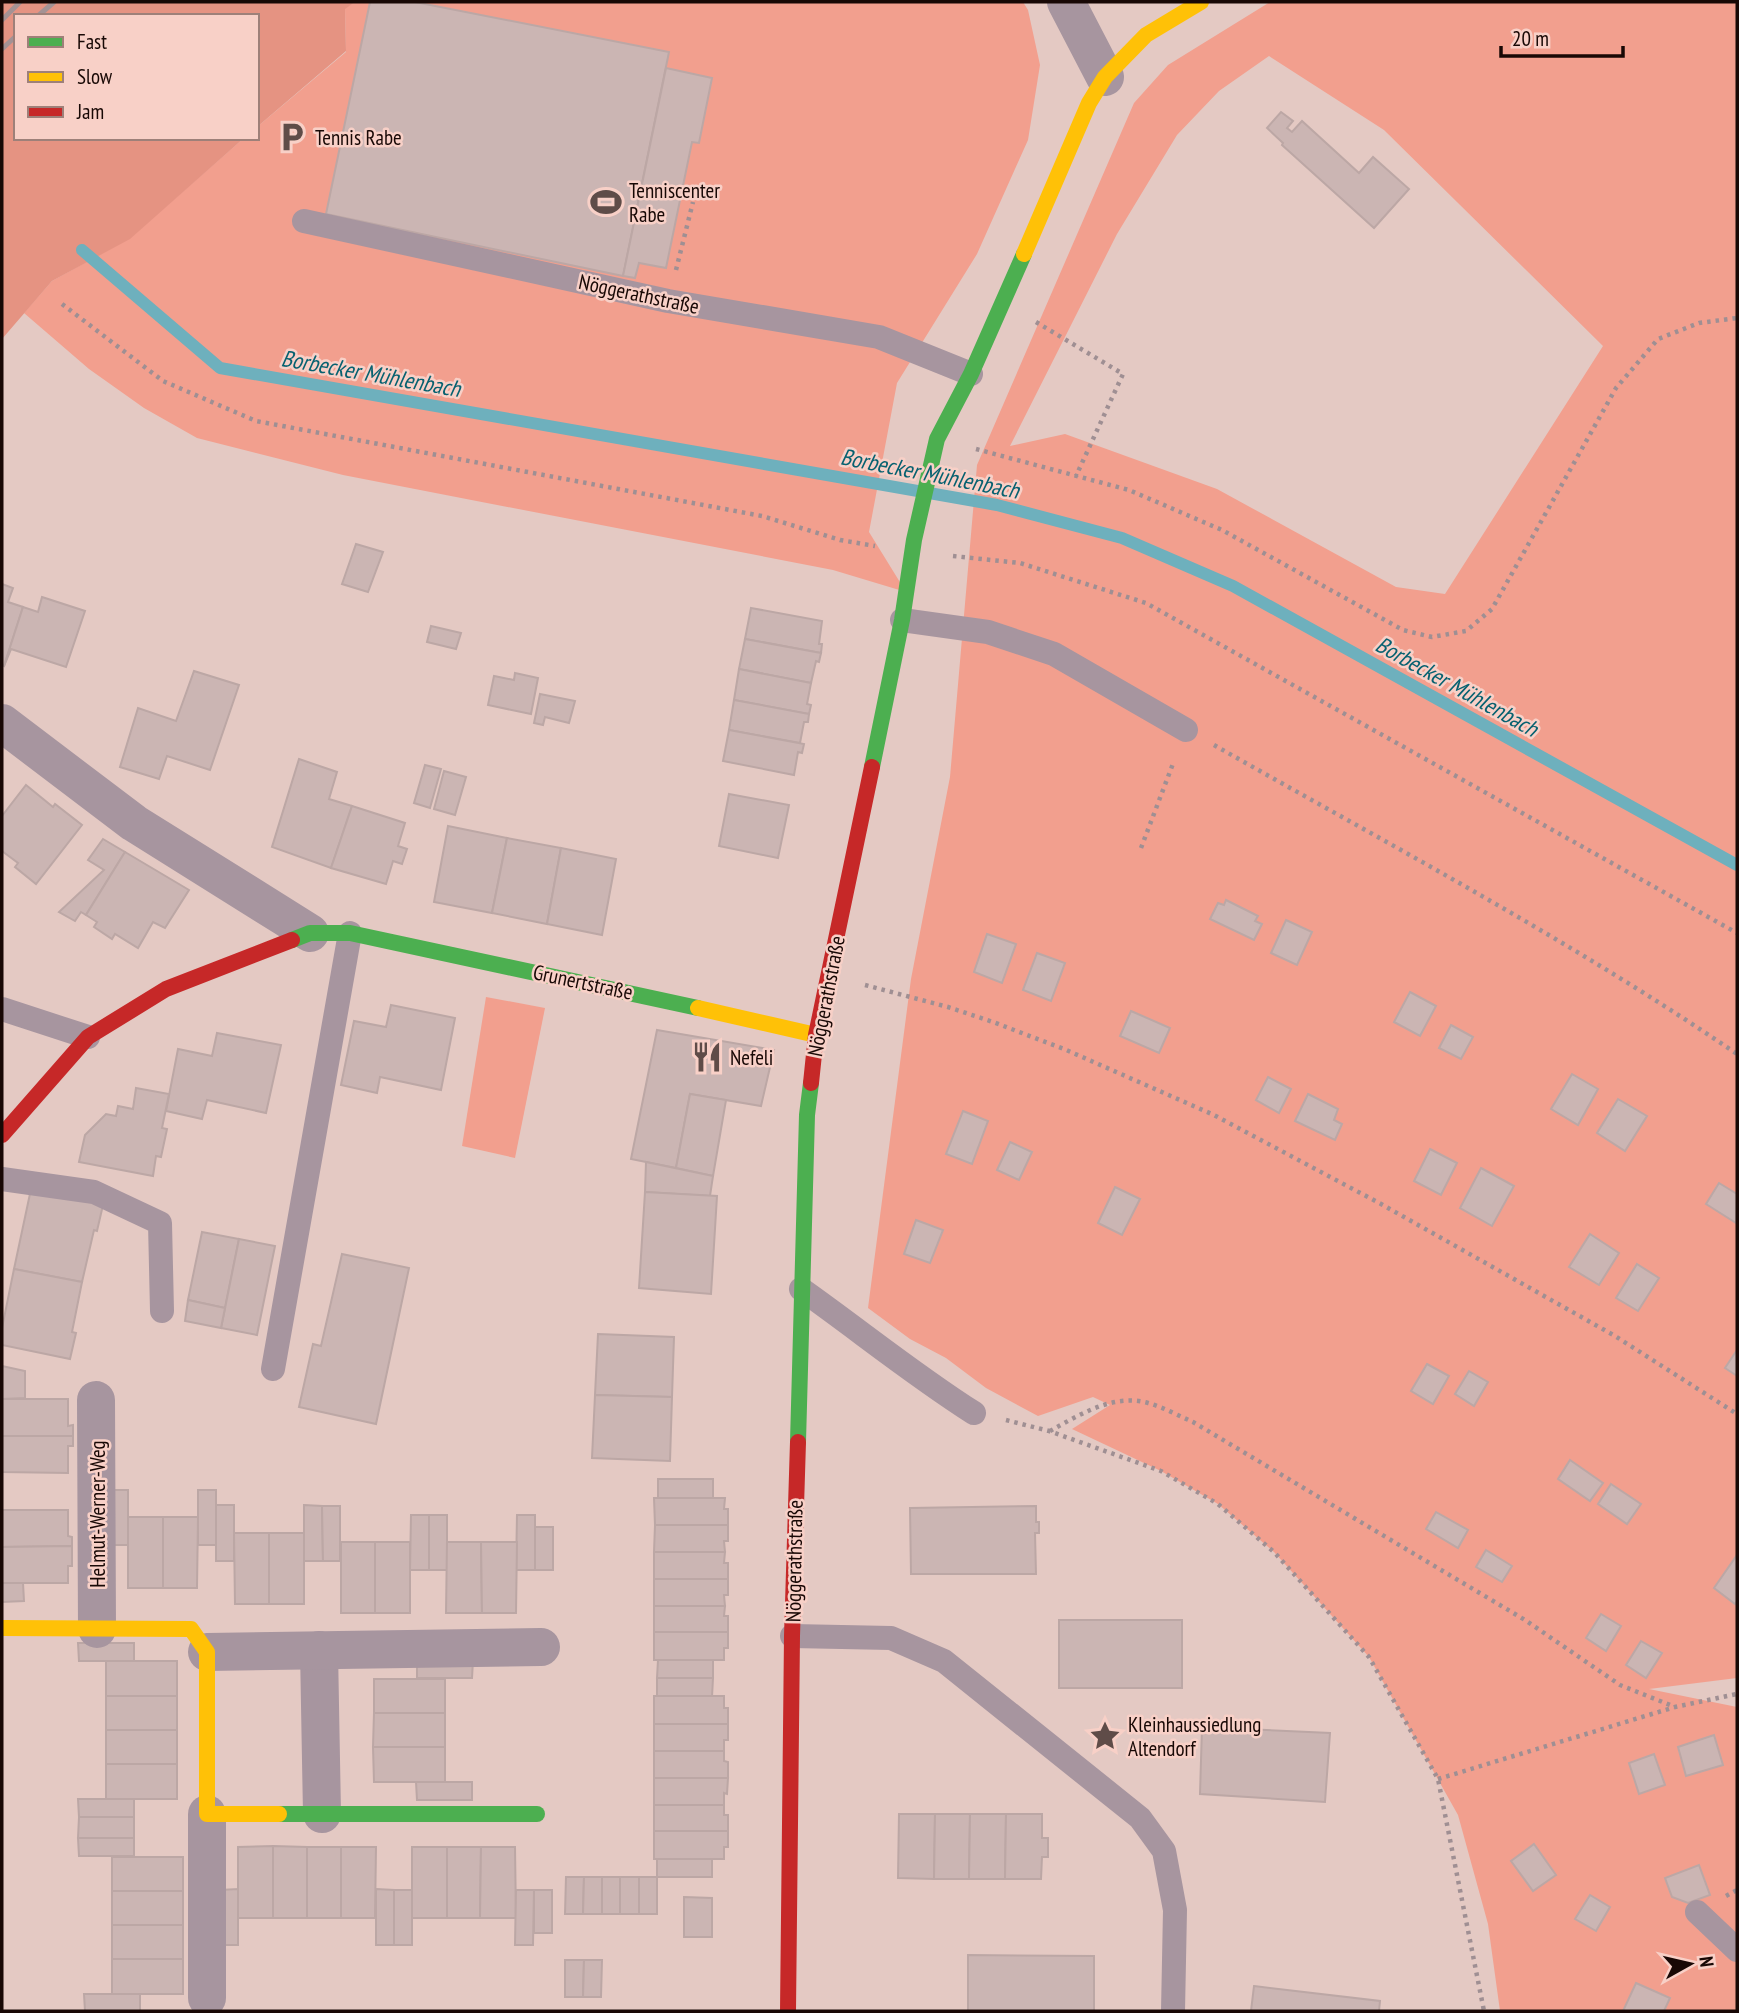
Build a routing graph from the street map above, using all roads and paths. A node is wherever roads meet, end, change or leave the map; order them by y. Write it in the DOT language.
graph roads {
  1 [pos="1066,2"];
  2 [pos="1201,2"];
  3 [pos="1105,77"];
  4 [pos="693,202"];
  5 [pos="304,221"];
  6 [pos="668,301"];
  7 [pos="1003,301"];
  8 [pos="1737,318"];
  9 [pos="971,374"];
  10 [pos="935,447"];
  11 [pos="1076,476"];
  12 [pos="902,620"];
  13 [pos="2,723"];
  14 [pos="1186,730"];
  15 [pos="1141,848"];
  16 [pos="310,933"];
  17 [pos="350,933"];
  18 [pos="829,977"];
  19 [pos="2,1009"];
  20 [pos="816,1035"];
  21 [pos="88,1037"];
  22 [pos="1737,1054"];
  23 [pos="2,1135"];
  24 [pos="2,1179"];
  25 [pos="801,1289"];
  26 [pos="162,1311"];
  27 [pos="273,1369"];
  28 [pos="96,1400"];
  29 [pos="974,1413"];
  30 [pos="1737,1414"];
  31 [pos="1049,1431"];
  32 [pos="2,1628"];
  33 [pos="97,1629"];
  34 [pos="792,1636"];
  35 [pos="541,1647"];
  36 [pos="319,1650"];
  37 [pos="207,1652"];
  38 [pos="1737,1694"];
  39 [pos="1675,1707"];
  40 [pos="1437,1779"];
  41 [pos="208,1814"];
  42 [pos="322,1814"];
  43 [pos="537,1814"];
  44 [pos="1696,1912"];
  45 [pos="1737,1950"];
  46 [pos="207,1998"];
  47 [pos="788,2011"];
  48 [pos="1173,2011"];
  49 [pos="1484,2011"];
  1 -- 3 [label="street"];
  2 -- 3 [label="street, Nöggerathstraße"];
  3 -- 7 [label="street, Nöggerathstraße"];
  4 -- 6 [label="path"];
  5 -- 6 [label="lane, Nöggerathstraße"];
  6 -- 9 [label="lane, Nöggerathstraße"];
  7 -- 9 [label="street, Nöggerathstraße"];
  7 -- 11 [label="path"];
  8 -- 11 [label="path"];
  9 -- 10 [label="street, Nöggerathstraße"];
  10 -- 11 [label="path"];
  10 -- 12 [label="street, Nöggerathstraße"];
  12 -- 14 [label="lane"];
  12 -- 18 [label="street, Nöggerathstraße"];
  13 -- 16 [label="street"];
  14 -- 15 [label="path"];
  14 -- 22 [label="path"];
  16 -- 17 [label="street, Grunertstraße"];
  16 -- 21 [label="street, Grunertstraße"];
  17 -- 20 [label="street, Grunertstraße"];
  17 -- 27 [label="lane"];
  18 -- 20 [label="street, Nöggerathstraße"];
  18 -- 30 [label="path"];
  19 -- 21 [label="lane"];
  20 -- 25 [label="street, Nöggerathstraße"];
  21 -- 23 [label="street, Grunertstraße"];
  24 -- 26 [label="lane"];
  25 -- 29 [label="lane"];
  25 -- 34 [label="street, Nöggerathstraße"];
  28 -- 33 [label="street, Helmut-Werner-Weg"];
  29 -- 31 [label="path"];
  31 -- 39 [label="path"];
  31 -- 40 [label="path"];
  32 -- 33 [label="street"];
  33 -- 37 [label="street"];
  34 -- 47 [label="street, Nöggerathstraße"];
  34 -- 48 [label="lane, Nöggerathstraße"];
  35 -- 36 [label="street"];
  36 -- 37 [label="street"];
  36 -- 42 [label="street"];
  37 -- 41 [label="street"];
  38 -- 39 [label="path"];
  39 -- 40 [label="path"];
  40 -- 49 [label="path"];
  41 -- 42 [label="street"];
  41 -- 46 [label="street"];
  42 -- 43 [label="street"];
  44 -- 45 [label="lane"];
}
